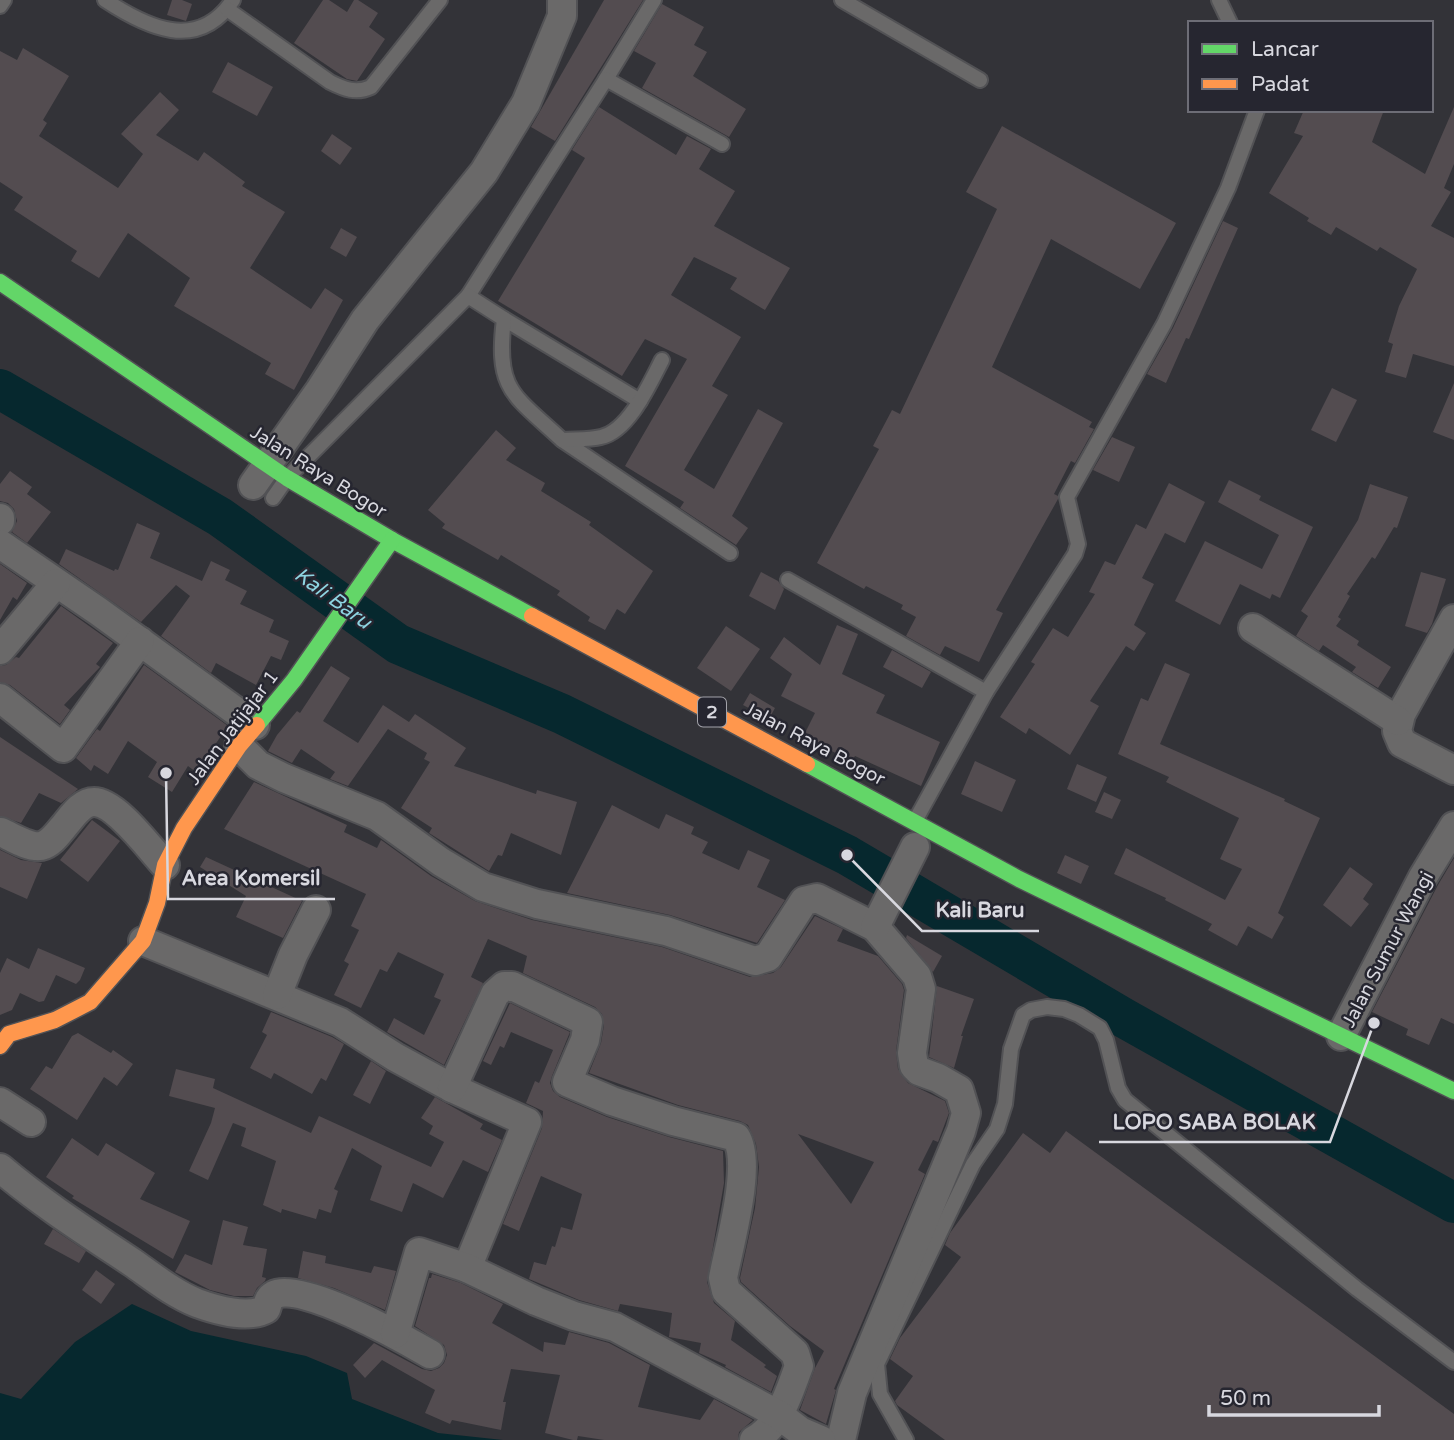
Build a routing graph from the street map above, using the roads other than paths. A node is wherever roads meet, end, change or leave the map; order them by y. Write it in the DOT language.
graph roads {
  1 [pos="4,0"];
  2 [pos="105,0"];
  3 [pos="440,0"];
  4 [pos="562,0"];
  5 [pos="654,0"];
  6 [pos="842,0"];
  7 [pos="1219,0"];
  8 [pos="230,5"];
  9 [pos="0,6"];
  10 [pos="1229,21"];
  11 [pos="606,79"];
  12 [pos="980,80"];
  13 [pos="1256,112"];
  14 [pos="722,144"];
  15 [pos="0,282"];
  16 [pos="468,296"];
  17 [pos="504,319"];
  18 [pos="662,360"];
  19 [pos="640,401"];
  20 [pos="562,440"];
  21 [pos="267,485"];
  22 [pos="392,541"];
  23 [pos="0,544"];
  24 [pos="730,553"];
  25 [pos="788,580"];
  26 [pos="56,583"];
  27 [pos="1454,619"];
  28 [pos="1253,628"];
  29 [pos="140,641"];
  30 [pos="0,650"];
  31 [pos="986,692"];
  32 [pos="0,698"];
  33 [pos="1398,721"];
  34 [pos="247,736"];
  35 [pos="1454,770"];
  36 [pos="1454,825"];
  37 [pos="1,832"];
  38 [pos="913,847"];
  39 [pos="165,865"];
  40 [pos="316,910"];
  41 [pos="876,925"];
  42 [pos="143,941"];
  43 [pos="277,995"];
  44 [pos="1341,1035"];
  45 [pos="3,1037"];
  46 [pos="452,1088"];
  47 [pos="1454,1091"];
  48 [pos="0,1102"];
  49 [pos="31,1122"];
  50 [pos="0,1168"];
  51 [pos="467,1268"];
  52 [pos="395,1334"];
  53 [pos="430,1354"];
  54 [pos="1454,1362"];
  55 [pos="779,1415"];
  56 [pos="754,1440"];
  57 [pos="821,1440"];
  58 [pos="841,1440"];
  59 [pos="906,1440"];
  1 -- 9 [label="lane"];
  2 -- 8 [label="lane"];
  3 -- 8 [label="lane"];
  4 -- 21 [label="street"];
  5 -- 11 [label="lane"];
  6 -- 12 [label="lane"];
  7 -- 10 [label="lane"];
  11 -- 14 [label="lane"];
  11 -- 16 [label="lane"];
  13 -- 31 [label="lane"];
  15 -- 21 [label="main road, Jalan Raya Bogor / 2"];
  16 -- 17 [label="lane"];
  16 -- 21 [label="lane"];
  17 -- 19 [label="lane"];
  17 -- 20 [label="lane"];
  18 -- 19 [label="lane"];
  19 -- 20 [label="lane"];
  20 -- 24 [label="lane"];
  21 -- 22 [label="main road, Jalan Raya Bogor / 2"];
  22 -- 34 [label="main road, Jalan Jatijajar 1"];
  22 -- 38 [label="main road, Jalan Raya Bogor / 2"];
  23 -- 26 [label="street"];
  25 -- 31 [label="lane"];
  26 -- 29 [label="street"];
  26 -- 30 [label="street"];
  27 -- 33 [label="street"];
  28 -- 33 [label="street"];
  29 -- 32 [label="street"];
  29 -- 34 [label="street"];
  31 -- 38 [label="lane"];
  33 -- 35 [label="street"];
  34 -- 39 [label="main road, Jalan Jatijajar 1"];
  34 -- 41 [label="street"];
  36 -- 44 [label="street, Jalan Sumur Wangi"];
  37 -- 39 [label="street"];
  38 -- 41 [label="street"];
  38 -- 44 [label="main road, Jalan Raya Bogor / 2"];
  39 -- 42 [label="main road, Jalan Jatijajar 1"];
  40 -- 43 [label="street"];
  41 -- 58 [label="street"];
  42 -- 43 [label="street"];
  42 -- 45 [label="main road, Jalan Jatijajar 1"];
  43 -- 46 [label="street"];
  44 -- 47 [label="main road, Jalan Raya Bogor / 2"];
  46 -- 51 [label="street"];
  46 -- 55 [label="street"];
  48 -- 49 [label="street"];
  50 -- 52 [label="street"];
  51 -- 52 [label="street"];
  51 -- 55 [label="street"];
  52 -- 53 [label="street"];
  54 -- 59 [label="lane"];
  55 -- 56 [label="street"];
  55 -- 57 [label="street"];
}
